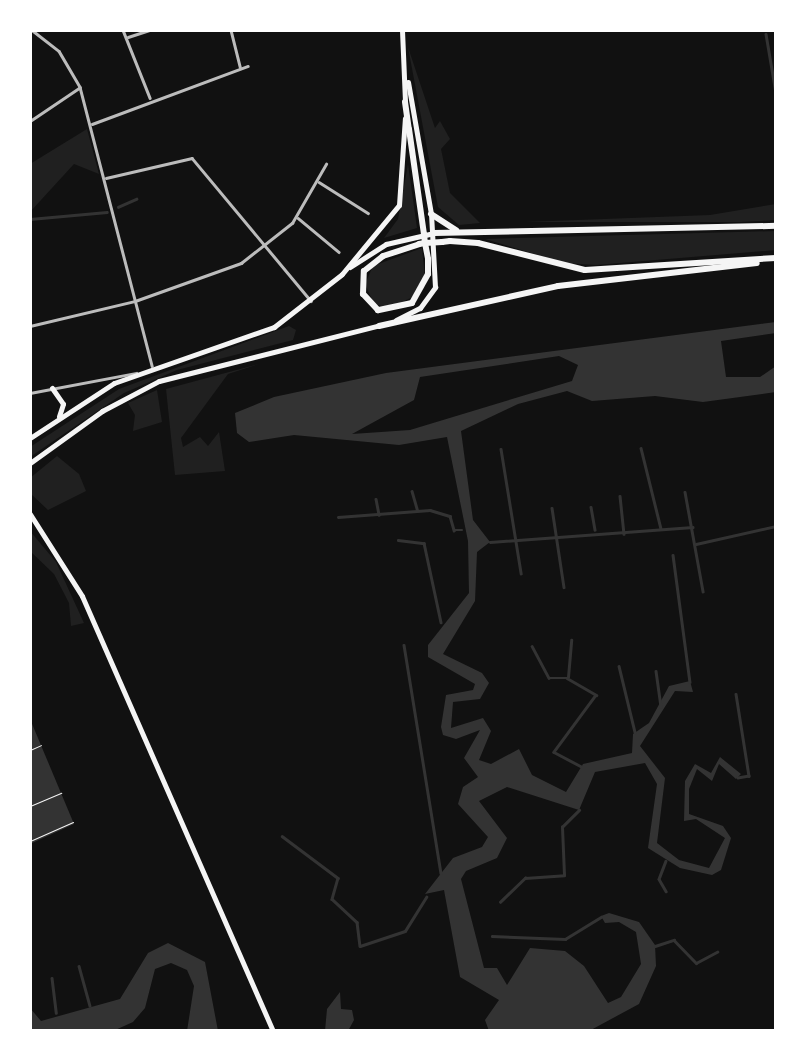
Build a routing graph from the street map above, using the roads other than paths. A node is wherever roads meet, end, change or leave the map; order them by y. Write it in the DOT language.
graph roads {
  1 [pos="32,30"];
  2 [pos="123,30"];
  3 [pos="149,30"];
  4 [pos="231,30"];
  5 [pos="402,30"];
  6 [pos="128,37"];
  7 [pos="404,54"];
  8 [pos="248,66"];
  9 [pos="240,69"];
  10 [pos="80,87"];
  11 [pos="151,99"];
  12 [pos="405,102"];
  13 [pos="30,121"];
  14 [pos="90,125"];
  15 [pos="326,164"];
  16 [pos="104,178"];
  17 [pos="319,182"];
  18 [pos="368,213"];
  19 [pos="431,214"];
  20 [pos="297,217"];
  21 [pos="776,226"];
  22 [pos="462,232"];
  23 [pos="425,238"];
  24 [pos="435,238"];
  25 [pos="268,246"];
  26 [pos="340,252"];
  27 [pos="776,259"];
  28 [pos="342,274"];
  29 [pos="136,301"];
  30 [pos="311,302"];
  31 [pos="30,326"];
  32 [pos="379,326"];
  33 [pos="152,368"];
  34 [pos="137,373"];
  35 [pos="52,388"];
  36 [pos="30,393"];
  37 [pos="58,417"];
  38 [pos="30,438"];
  39 [pos="30,462"];
  40 [pos="31,515"];
  41 [pos="273,1031"];
  1 -- 10 [label="street"];
  2 -- 6 [label="street"];
  3 -- 6 [label="street"];
  4 -- 9 [label="street"];
  5 -- 7 [label="main road"];
  6 -- 11 [label="street"];
  7 -- 12 [label="main road"];
  7 -- 19 [label="main road"];
  8 -- 9 [label="street"];
  9 -- 11 [label="street"];
  10 -- 13 [label="street"];
  10 -- 14 [label="street"];
  11 -- 14 [label="street"];
  12 -- 23 [label="highway"];
  12 -- 28 [label="main road"];
  14 -- 16 [label="street"];
  15 -- 17 [label="street"];
  16 -- 25 [label="street"];
  16 -- 29 [label="street"];
  17 -- 18 [label="street"];
  17 -- 20 [label="street"];
  19 -- 22 [label="highway"];
  19 -- 24 [label="main road"];
  20 -- 25 [label="street"];
  20 -- 26 [label="street"];
  21 -- 22 [label="highway"];
  22 -- 24 [label="highway"];
  23 -- 23 [label="highway"];
  23 -- 24 [label="highway"];
  23 -- 28 [label="main road"];
  24 -- 27 [label="highway"];
  24 -- 32 [label="main road"];
  25 -- 29 [label="street"];
  25 -- 30 [label="street"];
  27 -- 32 [label="highway"];
  28 -- 30 [label="main road"];
  29 -- 31 [label="street"];
  29 -- 33 [label="street"];
  30 -- 33 [label="main road"];
  32 -- 39 [label="main road"];
  33 -- 34 [label="main road"];
  34 -- 35 [label="street"];
  34 -- 37 [label="main road"];
  35 -- 36 [label="street"];
  35 -- 37 [label="main road"];
  37 -- 38 [label="main road"];
  40 -- 41 [label="main road"];
}
